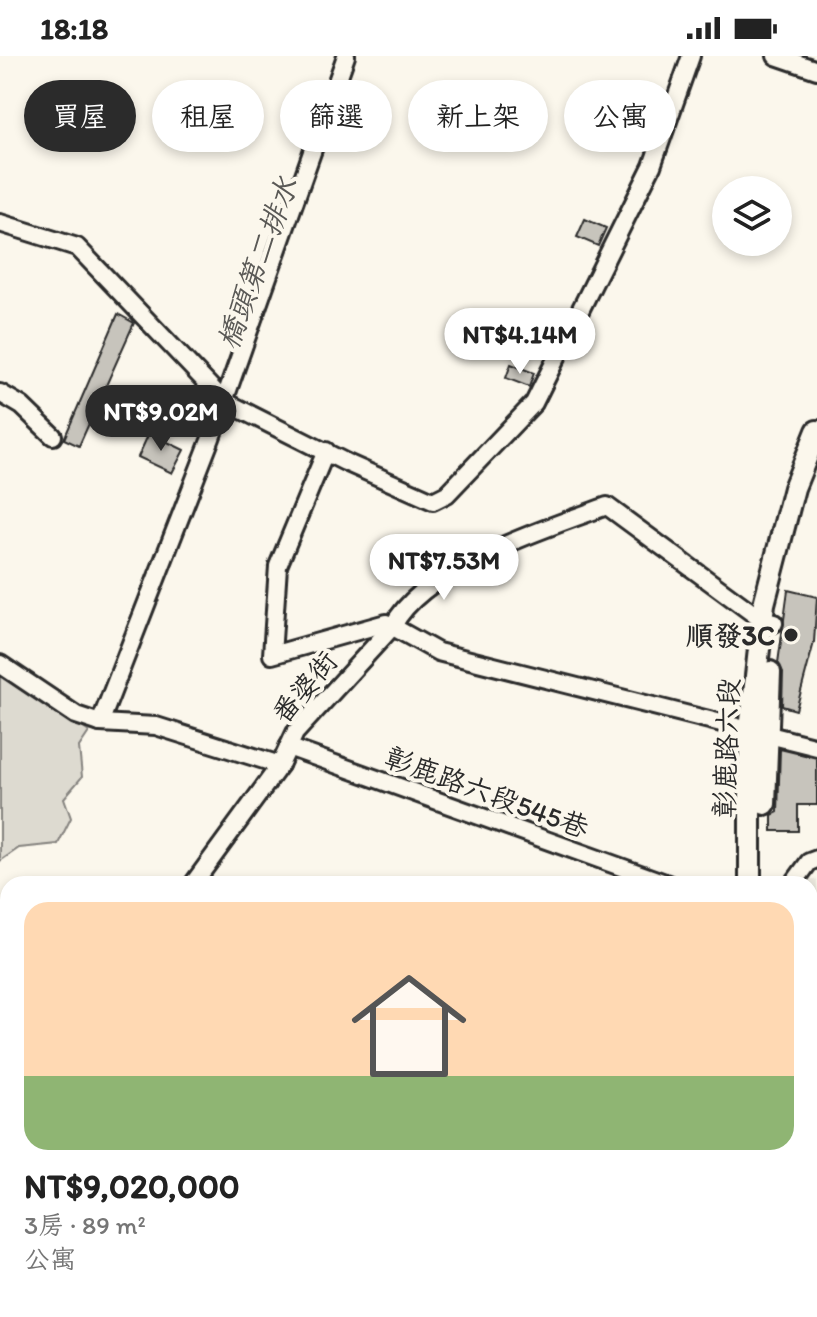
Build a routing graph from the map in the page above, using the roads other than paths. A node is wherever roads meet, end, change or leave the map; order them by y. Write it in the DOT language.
graph roads {
  1 [pos="346,56"];
  2 [pos="691,56"];
  3 [pos="776,56"];
  4 [pos="817,70"];
  5 [pos="0,223"];
  6 [pos="0,393"];
  7 [pos="224,401"];
  8 [pos="817,431"];
  9 [pos="53,436"];
  10 [pos="326,451"];
  11 [pos="817,466"];
  12 [pos="768,622"];
  13 [pos="393,626"];
  14 [pos="0,664"];
  15 [pos="100,723"];
  16 [pos="758,733"];
  17 [pos="288,747"];
  18 [pos="817,747"];
  19 [pos="280,765"];
  20 [pos="817,859"];
  21 [pos="199,876"];
  22 [pos="646,876"];
  23 [pos="750,876"];
  24 [pos="764,876"];
  25 [pos="799,876"];
  1 -- 7 [label="street"];
  2 -- 10 [label="street"];
  3 -- 4 [label="street"];
  5 -- 7 [label="street"];
  6 -- 9 [label="street"];
  7 -- 10 [label="street"];
  7 -- 15 [label="street"];
  8 -- 12 [label="main road, 彰鹿路六段"];
  10 -- 13 [label="street"];
  11 -- 12 [label="main road, 彰鹿路六段"];
  12 -- 13 [label="street, 番婆街"];
  12 -- 16 [label="main road, 彰鹿路六段"];
  13 -- 16 [label="street"];
  13 -- 17 [label="street, 番婆街"];
  14 -- 15 [label="street"];
  15 -- 19 [label="street"];
  16 -- 18 [label="street"];
  16 -- 23 [label="main road, 彰鹿路六段"];
  16 -- 24 [label="main road, 彰鹿路六段"];
  17 -- 19 [label="street, 番婆街"];
  17 -- 22 [label="street, 彰鹿路六段545巷"];
  19 -- 21 [label="street, 番婆街"];
  20 -- 25 [label="street"];
}
